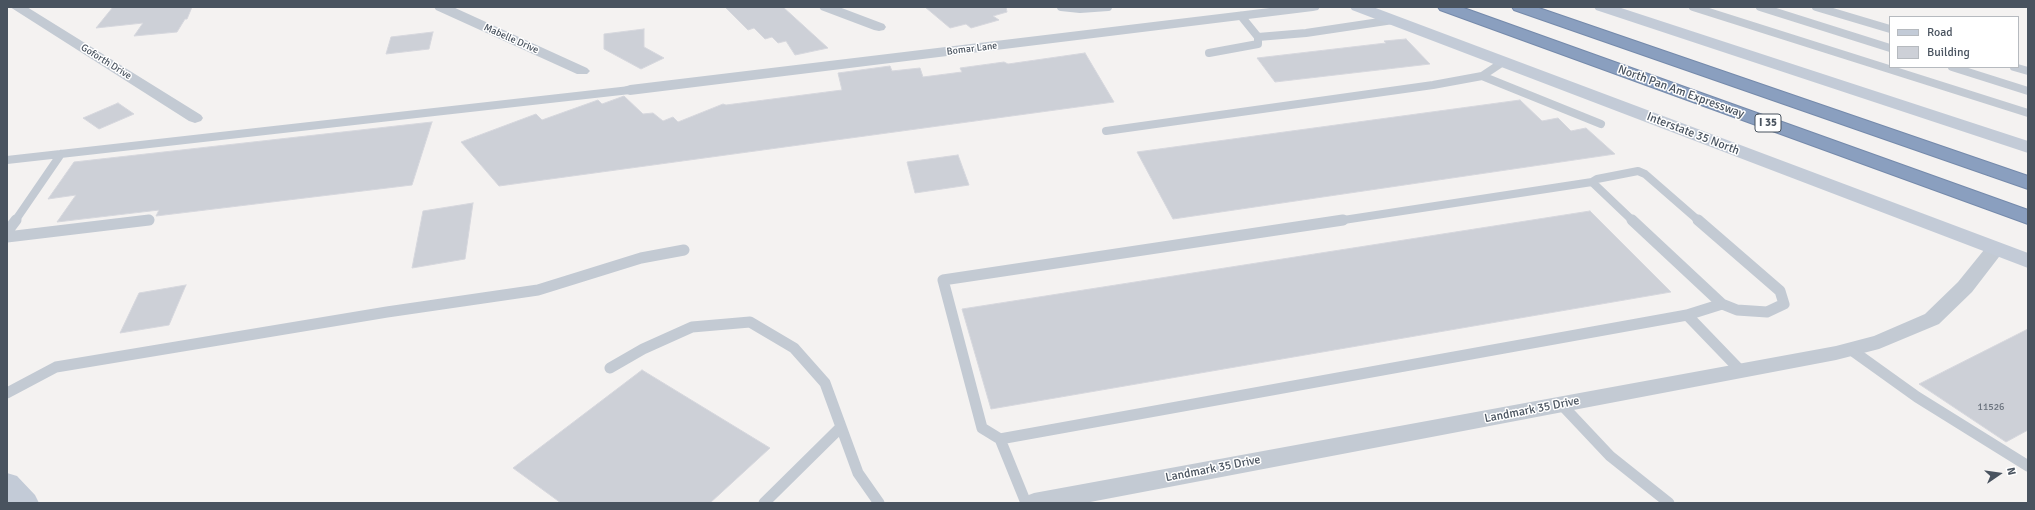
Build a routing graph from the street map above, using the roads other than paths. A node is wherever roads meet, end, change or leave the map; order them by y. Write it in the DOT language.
graph roads {
  1 [pos="17,7"];
  2 [pos="441,7"];
  3 [pos="826,7"];
  4 [pos="1061,7"];
  5 [pos="1108,7"];
  6 [pos="1313,7"];
  7 [pos="1358,7"];
  8 [pos="1442,7"];
  9 [pos="1446,7"];
  10 [pos="1520,7"];
  11 [pos="1602,7"];
  12 [pos="1693,7"];
  13 [pos="1760,7"];
  14 [pos="1816,7"];
  15 [pos="1241,16"];
  16 [pos="1479,19"];
  17 [pos="1393,20"];
  18 [pos="879,26"];
  19 [pos="1507,29"];
  20 [pos="1889,30"];
  21 [pos="1590,31"];
  22 [pos="1258,37"];
  23 [pos="1889,48"];
  24 [pos="1209,52"];
  25 [pos="1503,62"];
  26 [pos="1955,68"];
  27 [pos="2018,68"];
  28 [pos="582,71"];
  29 [pos="2028,71"];
  30 [pos="1482,76"];
  31 [pos="630,90"];
  32 [pos="2028,91"];
  33 [pos="2028,113"];
  34 [pos="195,118"];
  35 [pos="1602,124"];
  36 [pos="1106,131"];
  37 [pos="2028,147"];
  38 [pos="61,154"];
  39 [pos="7,160"];
  40 [pos="2028,168"];
  41 [pos="1592,182"];
  42 [pos="2028,183"];
  43 [pos="2028,217"];
  44 [pos="149,220"];
  45 [pos="2028,231"];
  46 [pos="7,232"];
  47 [pos="7,237"];
  48 [pos="1995,249"];
  49 [pos="684,250"];
  50 [pos="2028,261"];
  51 [pos="1722,304"];
  52 [pos="1687,315"];
  53 [pos="1850,349"];
  54 [pos="610,368"];
  55 [pos="1740,370"];
  56 [pos="7,393"];
  57 [pos="1561,404"];
  58 [pos="842,427"];
  59 [pos="1000,439"];
  60 [pos="2028,466"];
  61 [pos="7,484"];
  62 [pos="25,503"];
  63 [pos="764,503"];
  64 [pos="879,503"];
  65 [pos="1026,503"];
  66 [pos="1034,503"];
  67 [pos="1668,503"];
  1 -- 34 [label="street, Goforth Drive"];
  2 -- 28 [label="street, Mabelle Drive"];
  3 -- 18 [label="street"];
  4 -- 5 [label="lane"];
  6 -- 15 [label="street, Bomar Lane"];
  7 -- 17 [label="main road, Interstate 35 North"];
  8 -- 16 [label="highway"];
  9 -- 16 [label="highway, North Pan Am Expressway / I 35"];
  10 -- 21 [label="highway, I 35"];
  11 -- 37 [label="main road"];
  12 -- 33 [label="lane"];
  13 -- 23 [label="lane"];
  14 -- 20 [label="lane"];
  15 -- 22 [label="lane"];
  15 -- 31 [label="street, Bomar Lane"];
  16 -- 19 [label="highway, North Pan Am Expressway / I 35"];
  17 -- 22 [label="lane"];
  17 -- 25 [label="main road, Interstate 35 North"];
  19 -- 43 [label="highway, North Pan Am Expressway / I 35"];
  19 -- 45 [label="highway"];
  21 -- 40 [label="highway"];
  21 -- 42 [label="highway, I 35"];
  22 -- 24 [label="lane"];
  25 -- 30 [label="lane"];
  25 -- 48 [label="main road, Interstate 35 North"];
  26 -- 32 [label="lane"];
  27 -- 29 [label="lane"];
  30 -- 35 [label="lane"];
  30 -- 36 [label="lane"];
  31 -- 38 [label="lane"];
  38 -- 39 [label="lane"];
  38 -- 46 [label="lane"];
  41 -- 51 [label="lane"];
  41 -- 51 [label="lane"];
  41 -- 59 [label="lane"];
  44 -- 47 [label="lane"];
  48 -- 50 [label="main road, Interstate 35 North"];
  48 -- 53 [label="street, Landmark 35 Drive"];
  49 -- 56 [label="lane"];
  51 -- 52 [label="lane"];
  52 -- 55 [label="lane"];
  52 -- 59 [label="lane"];
  53 -- 55 [label="street, Landmark 35 Drive"];
  53 -- 60 [label="lane"];
  54 -- 58 [label="lane"];
  55 -- 57 [label="street, Landmark 35 Drive"];
  57 -- 66 [label="street, Landmark 35 Drive"];
  57 -- 67 [label="lane"];
  58 -- 63 [label="lane"];
  58 -- 64 [label="lane"];
  59 -- 65 [label="lane"];
  61 -- 62 [label="main road"];
}
